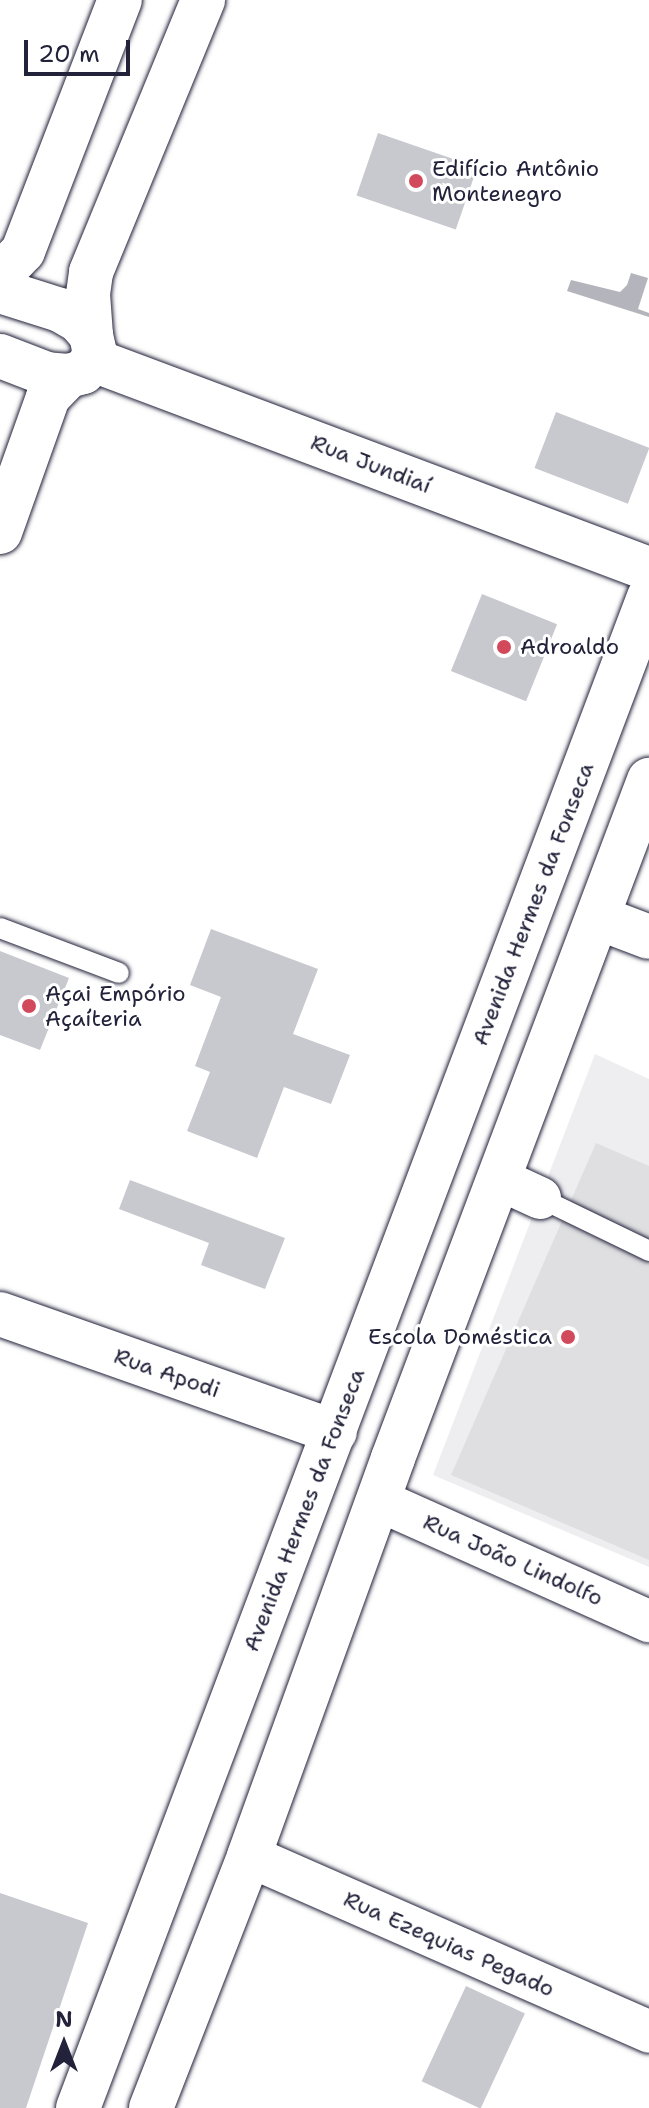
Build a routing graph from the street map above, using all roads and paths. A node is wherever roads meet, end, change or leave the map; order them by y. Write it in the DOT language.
graph roads {
  1 [pos="120,0"];
  2 [pos="203,0"];
  3 [pos="0,275"];
  4 [pos="0,291"];
  5 [pos="0,356"];
  6 [pos="84,357"];
  7 [pos="0,532"];
  8 [pos="649,569"];
  9 [pos="649,597"];
  10 [pos="649,780"];
  11 [pos="599,918"];
  12 [pos="0,928"];
  13 [pos="649,937"];
  14 [pos="119,973"];
  15 [pos="501,1180"];
  16 [pos="540,1198"];
  17 [pos="649,1251"];
  18 [pos="0,1314"];
  19 [pos="335,1432"];
  20 [pos="378,1500"];
  21 [pos="649,1621"];
  22 [pos="324,1651"];
  23 [pos="249,1856"];
  24 [pos="649,2032"];
  25 [pos="78,2108"];
  26 [pos="151,2108"];
  1 -- 3 [label="main road"];
  2 -- 6 [label="main road"];
  4 -- 6 [label="main road"];
  5 -- 6 [label="main road"];
  6 -- 7 [label="main road"];
  6 -- 8 [label="main road, Rua Jundiaí"];
  9 -- 19 [label="main road, Avenida Hermes da Fonseca"];
  10 -- 11 [label="main road"];
  11 -- 13 [label="main road"];
  11 -- 15 [label="main road"];
  12 -- 14 [label="lane"];
  15 -- 16 [label="street"];
  15 -- 20 [label="main road"];
  16 -- 17 [label="lane"];
  18 -- 19 [label="main road, Rua Apodi"];
  19 -- 22 [label="main road"];
  19 -- 25 [label="main road, Avenida Hermes da Fonseca"];
  20 -- 21 [label="street, Rua João Lindolfo"];
  20 -- 22 [label="main road"];
  22 -- 23 [label="main road"];
  23 -- 24 [label="street, Rua Ezequias Pegado"];
  23 -- 26 [label="main road"];
}
